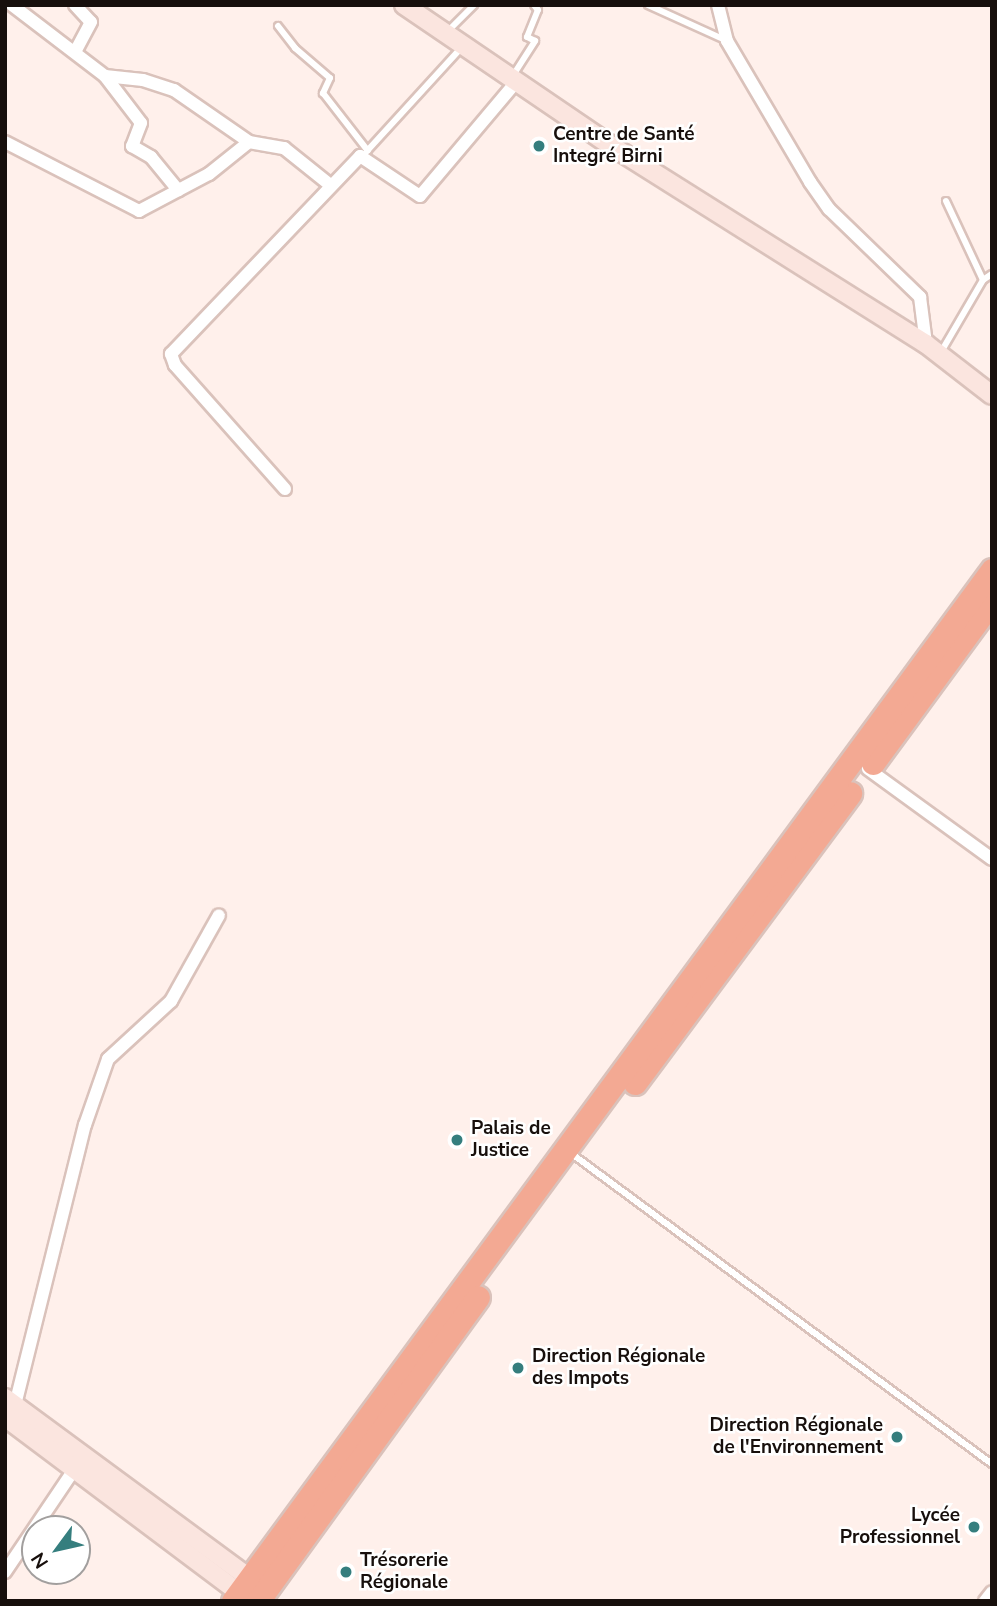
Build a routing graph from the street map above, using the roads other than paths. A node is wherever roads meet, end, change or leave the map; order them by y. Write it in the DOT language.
graph roads {
  1 [pos="12,5"];
  2 [pos="75,5"];
  3 [pos="404,5"];
  4 [pos="474,5"];
  5 [pos="534,5"];
  6 [pos="648,5"];
  7 [pos="718,5"];
  8 [pos="278,26"];
  9 [pos="445,34"];
  10 [pos="727,41"];
  11 [pos="462,47"];
  12 [pos="76,50"];
  13 [pos="105,76"];
  14 [pos="514,81"];
  15 [pos="5,142"];
  16 [pos="249,142"];
  17 [pos="364,154"];
  18 [pos="329,184"];
  19 [pos="178,190"];
  20 [pos="946,201"];
  21 [pos="992,274"];
  22 [pos="983,280"];
  23 [pos="933,349"];
  24 [pos="992,395"];
  25 [pos="285,489"];
  26 [pos="992,570"];
  27 [pos="992,601"];
  28 [pos="868,769"];
  29 [pos="992,859"];
  30 [pos="219,915"];
  31 [pos="703,976"];
  32 [pos="573,1155"];
  33 [pos="8,1407"];
  34 [pos="992,1464"];
  35 [pos="73,1471"];
  36 [pos="5,1572"];
  37 [pos="992,1592"];
  38 [pos="251,1595"];
  39 [pos="985,1601"];
  1 -- 12 [label="street"];
  2 -- 12 [label="street"];
  3 -- 9 [label="street"];
  4 -- 9 [label="lane"];
  5 -- 14 [label="lane"];
  6 -- 10 [label="lane"];
  7 -- 10 [label="street"];
  8 -- 17 [label="lane"];
  9 -- 11 [label="street"];
  10 -- 23 [label="street"];
  11 -- 14 [label="street"];
  11 -- 17 [label="lane"];
  12 -- 13 [label="street"];
  13 -- 16 [label="street"];
  13 -- 19 [label="street"];
  14 -- 17 [label="street"];
  14 -- 23 [label="street"];
  15 -- 19 [label="street"];
  16 -- 18 [label="street"];
  16 -- 19 [label="street"];
  17 -- 18 [label="street"];
  18 -- 25 [label="street"];
  20 -- 22 [label="lane"];
  21 -- 22 [label="lane"];
  22 -- 23 [label="lane"];
  23 -- 24 [label="street"];
  26 -- 31 [label="highway"];
  27 -- 28 [label="highway"];
  28 -- 29 [label="street"];
  28 -- 31 [label="highway"];
  30 -- 33 [label="street"];
  31 -- 32 [label="highway"];
  32 -- 34 [label="lane"];
  32 -- 38 [label="highway"];
  33 -- 35 [label="street"];
  33 -- 38 [label="street"];
  35 -- 36 [label="street"];
  35 -- 38 [label="street"];
  37 -- 39 [label="street"];
}
